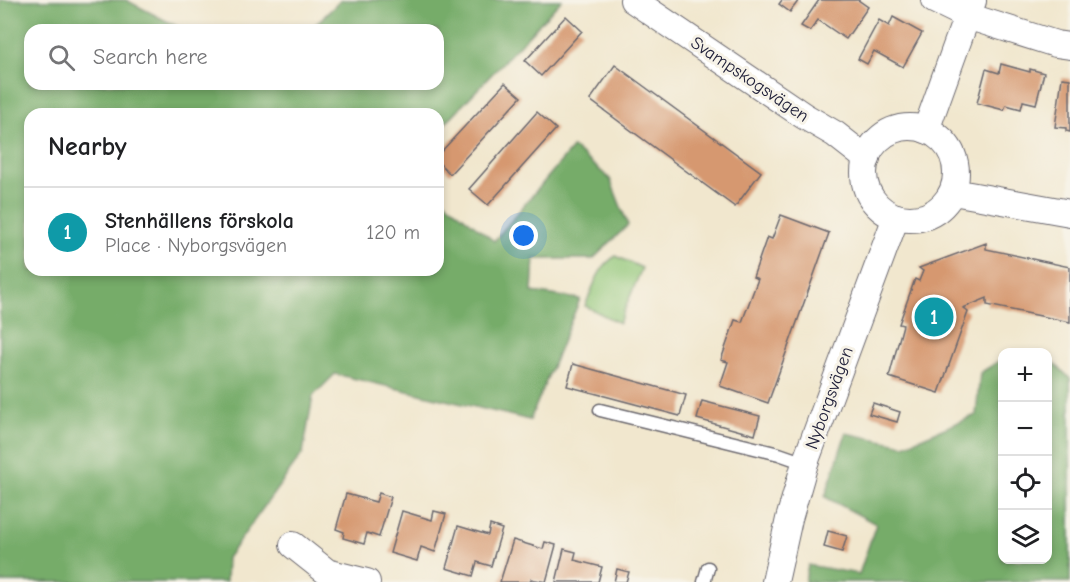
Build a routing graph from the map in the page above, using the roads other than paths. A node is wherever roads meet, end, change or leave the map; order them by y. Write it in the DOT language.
graph roads {
  1 [pos="633,0"];
  2 [pos="934,0"];
  3 [pos="970,8"];
  4 [pos="1070,46"];
  5 [pos="926,130"];
  6 [pos="867,159"];
  7 [pos="953,192"];
  8 [pos="1070,213"];
  9 [pos="896,217"];
  10 [pos="600,410"];
  11 [pos="805,463"];
  12 [pos="293,545"];
  13 [pos="708,568"];
  14 [pos="368,582"];
  15 [pos="704,582"];
  16 [pos="775,582"];
  1 -- 6 [label="street, Svampskogsvägen"];
  2 -- 3 [label="street"];
  3 -- 4 [label="street"];
  3 -- 5 [label="street"];
  5 -- 6 [label="street"];
  5 -- 7 [label="street"];
  6 -- 9 [label="street"];
  7 -- 8 [label="street"];
  7 -- 9 [label="street"];
  9 -- 11 [label="street, Nyborgsvägen"];
  10 -- 11 [label="lane"];
  11 -- 16 [label="street, Nyborgsvägen"];
  12 -- 14 [label="street"];
  13 -- 15 [label="lane"];
}
